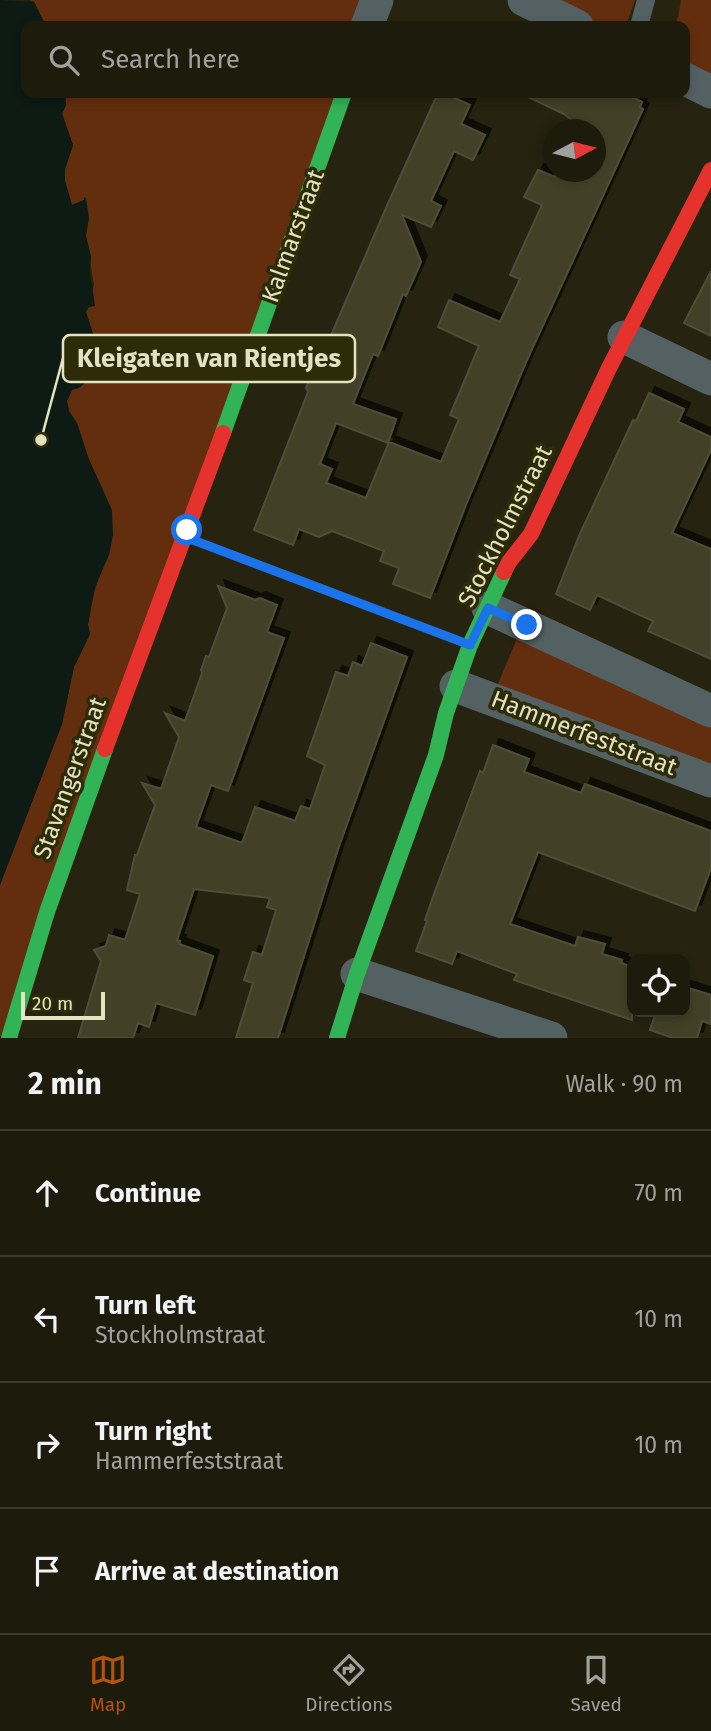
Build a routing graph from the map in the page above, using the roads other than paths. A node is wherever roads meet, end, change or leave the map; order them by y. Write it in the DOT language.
graph roads {
  1 [pos="377,0"];
  2 [pos="524,0"];
  3 [pos="646,0"];
  4 [pos="369,21"];
  5 [pos="567,21"];
  6 [pos="640,21"];
  7 [pos="690,82"];
  8 [pos="711,92"];
  9 [pos="342,98"];
  10 [pos="711,170"];
  11 [pos="624,337"];
  12 [pos="711,379"];
  13 [pos="185,537"];
  14 [pos="488,608"];
  15 [pos="456,685"];
  16 [pos="711,711"];
  17 [pos="711,781"];
  18 [pos="357,974"];
  19 [pos="9,1038"];
  20 [pos="337,1038"];
  21 [pos="551,1038"];
  1 -- 4 [label="street"];
  2 -- 5 [label="street"];
  3 -- 6 [label="lane"];
  7 -- 8 [label="street"];
  9 -- 13 [label="street, Kalmarstraat"];
  10 -- 11 [label="street, Stockholmstraat"];
  11 -- 12 [label="street"];
  11 -- 14 [label="street, Stockholmstraat"];
  13 -- 19 [label="street, Stavangerstraat"];
  14 -- 15 [label="street, Stockholmstraat"];
  14 -- 16 [label="street"];
  15 -- 17 [label="street, Hammerfeststraat"];
  15 -- 18 [label="street, Stockholmstraat"];
  18 -- 20 [label="street, Stockholmstraat"];
  18 -- 21 [label="street"];
}
